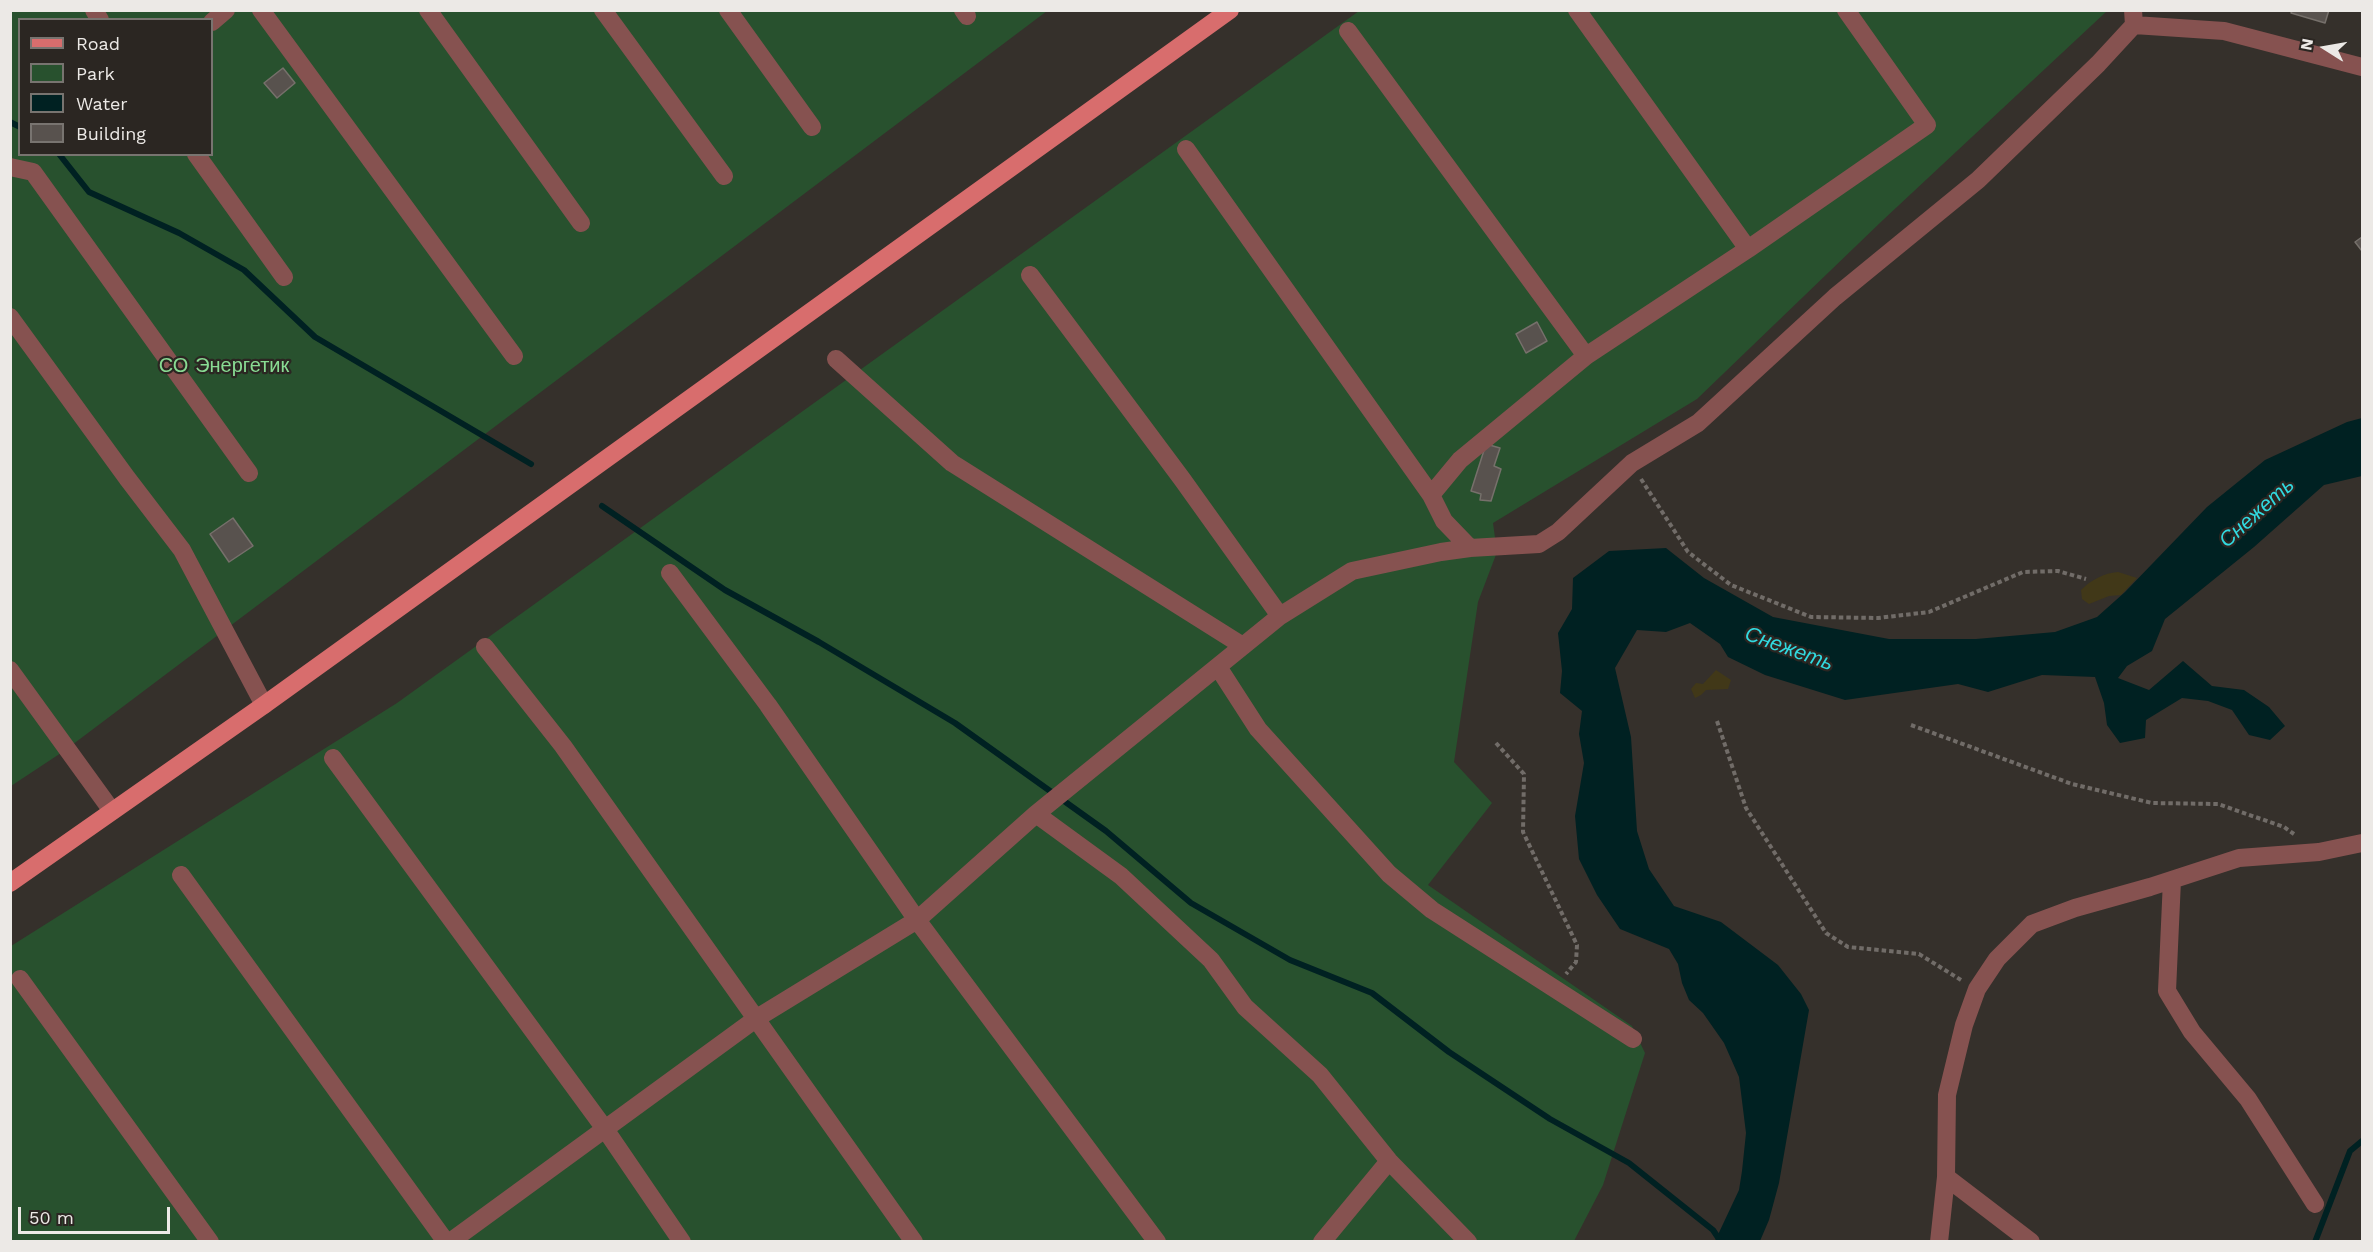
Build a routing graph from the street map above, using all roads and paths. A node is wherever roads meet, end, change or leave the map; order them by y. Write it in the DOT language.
graph roads {
  1 [pos="226,10"];
  2 [pos="261,10"];
  3 [pos="428,10"];
  4 [pos="603,10"];
  5 [pos="728,10"];
  6 [pos="1230,10"];
  7 [pos="1577,10"];
  8 [pos="1846,10"];
  9 [pos="1208,17"];
  10 [pos="2133,18"];
  11 [pos="213,21"];
  12 [pos="1348,31"];
  13 [pos="2362,67"];
  14 [pos="812,127"];
  15 [pos="1186,149"];
  16 [pos="197,156"];
  17 [pos="10,167"];
  18 [pos="724,176"];
  19 [pos="580,223"];
  20 [pos="1748,249"];
  21 [pos="1030,275"];
  22 [pos="284,277"];
  23 [pos="10,317"];
  24 [pos="514,356"];
  25 [pos="1586,356"];
  26 [pos="836,359"];
  27 [pos="1632,463"];
  28 [pos="249,473"];
  29 [pos="1431,495"];
  30 [pos="1470,548"];
  31 [pos="670,573"];
  32 [pos="2086,579"];
  33 [pos="1280,616"];
  34 [pos="1243,646"];
  35 [pos="485,647"];
  36 [pos="1218,667"];
  37 [pos="10,670"];
  38 [pos="264,705"];
  39 [pos="1717,721"];
  40 [pos="1911,725"];
  41 [pos="1496,743"];
  42 [pos="333,758"];
  43 [pos="112,811"];
  44 [pos="1036,814"];
  45 [pos="2362,843"];
  46 [pos="2319,852"];
  47 [pos="181,875"];
  48 [pos="2172,880"];
  49 [pos="10,883"];
  50 [pos="917,920"];
  51 [pos="20,979"];
  52 [pos="1553,988"];
  53 [pos="1977,989"];
  54 [pos="757,1018"];
  55 [pos="1633,1039"];
  56 [pos="605,1129"];
  57 [pos="1389,1161"];
  58 [pos="1946,1177"];
  59 [pos="2315,1204"];
  60 [pos="210,1242"];
  61 [pos="448,1242"];
  62 [pos="682,1242"];
  63 [pos="914,1242"];
  64 [pos="1157,1242"];
  65 [pos="1322,1242"];
  66 [pos="1468,1242"];
  67 [pos="1939,1242"];
  68 [pos="2031,1242"];
  1 -- 11 [label="street"];
  2 -- 24 [label="street"];
  3 -- 19 [label="street"];
  4 -- 18 [label="street"];
  5 -- 14 [label="street"];
  6 -- 9 [label="main road"];
  7 -- 20 [label="street"];
  8 -- 20 [label="street"];
  9 -- 38 [label="main road"];
  10 -- 13 [label="street"];
  10 -- 27 [label="street"];
  12 -- 25 [label="street"];
  15 -- 29 [label="street"];
  16 -- 22 [label="street"];
  17 -- 28 [label="street"];
  20 -- 25 [label="street"];
  21 -- 33 [label="street"];
  23 -- 38 [label="street"];
  25 -- 29 [label="street"];
  26 -- 34 [label="street"];
  27 -- 30 [label="street"];
  27 -- 32 [label="path"];
  29 -- 30 [label="street"];
  30 -- 33 [label="street"];
  31 -- 50 [label="street"];
  33 -- 34 [label="street"];
  34 -- 36 [label="street"];
  35 -- 54 [label="street"];
  36 -- 44 [label="street"];
  36 -- 52 [label="street"];
  37 -- 43 [label="street"];
  38 -- 43 [label="main road"];
  39 -- 53 [label="path"];
  40 -- 46 [label="path"];
  41 -- 52 [label="path"];
  42 -- 56 [label="street"];
  43 -- 49 [label="main road"];
  44 -- 50 [label="street"];
  44 -- 57 [label="street"];
  45 -- 46 [label="street"];
  46 -- 48 [label="street"];
  47 -- 61 [label="street"];
  48 -- 53 [label="street"];
  48 -- 59 [label="street"];
  50 -- 54 [label="street"];
  50 -- 64 [label="street"];
  51 -- 60 [label="street"];
  52 -- 55 [label="street"];
  53 -- 58 [label="street"];
  54 -- 56 [label="street"];
  54 -- 63 [label="street"];
  56 -- 61 [label="street"];
  56 -- 62 [label="street"];
  57 -- 65 [label="street"];
  57 -- 66 [label="street"];
  58 -- 67 [label="street"];
  58 -- 68 [label="street"];
}
